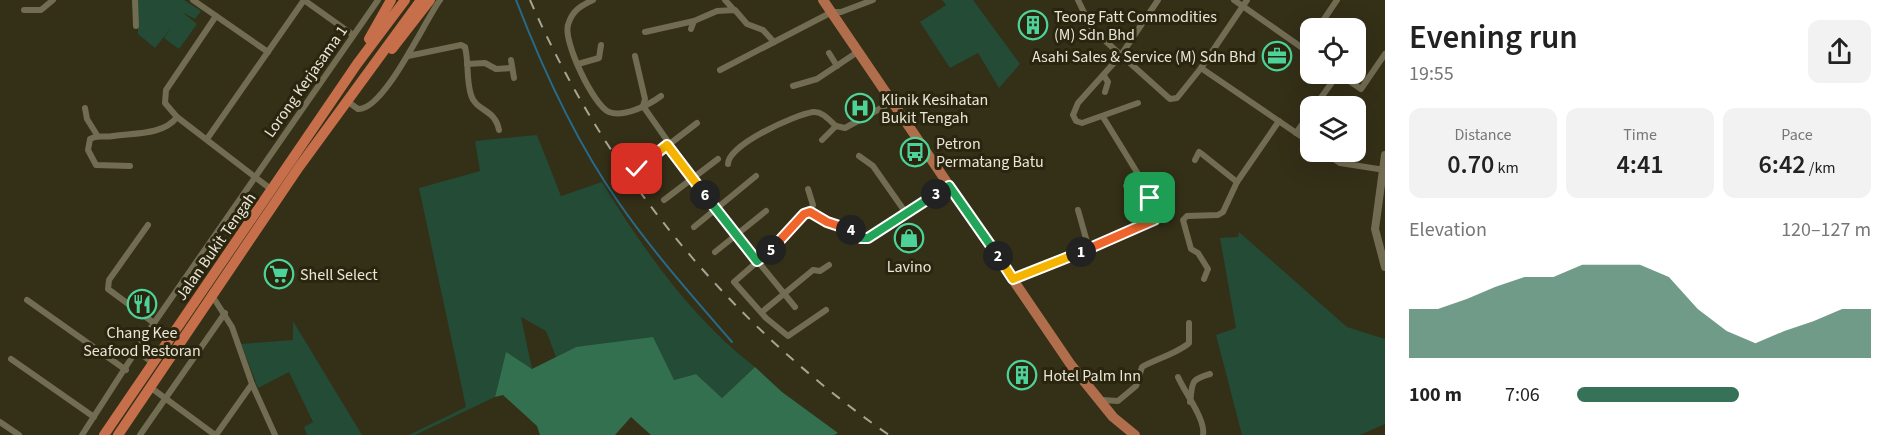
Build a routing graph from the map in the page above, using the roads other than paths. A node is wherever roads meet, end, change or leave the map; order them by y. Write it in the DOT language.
graph roads {
  1 [pos="53,0"];
  2 [pos="135,0"];
  3 [pos="193,0"];
  4 [pos="304,0"];
  5 [pos="378,0"];
  6 [pos="391,0"];
  7 [pos="405,0"];
  8 [pos="421,0"];
  9 [pos="430,0"];
  10 [pos="440,0"];
  11 [pos="593,0"];
  12 [pos="725,0"];
  13 [pos="824,0"];
  14 [pos="873,0"];
  15 [pos="1078,0"];
  16 [pos="1158,0"];
  17 [pos="1234,0"];
  18 [pos="1337,0"];
  19 [pos="1245,3"];
  20 [pos="24,10"];
  21 [pos="735,10"];
  22 [pos="832,12"];
  23 [pos="216,16"];
  24 [pos="1325,18"];
  25 [pos="694,21"];
  26 [pos="136,26"];
  27 [pos="691,29"];
  28 [pos="645,32"];
  29 [pos="353,35"];
  30 [pos="774,42"];
  31 [pos="601,45"];
  32 [pos="1300,46"];
  33 [pos="859,51"];
  34 [pos="268,52"];
  35 [pos="829,53"];
  36 [pos="1385,54"];
  37 [pos="1121,55"];
  38 [pos="408,56"];
  39 [pos="634,56"];
  40 [pos="357,63"];
  41 [pos="467,64"];
  42 [pos="578,64"];
  43 [pos="837,66"];
  44 [pos="1201,68"];
  45 [pos="720,70"];
  46 [pos="1104,76"];
  47 [pos="514,78"];
  48 [pos="1366,82"];
  49 [pos="1353,84"];
  50 [pos="1364,84"];
  51 [pos="793,86"];
  52 [pos="355,90"];
  53 [pos="1105,92"];
  54 [pos="661,96"];
  55 [pos="347,101"];
  56 [pos="893,102"];
  57 [pos="1138,103"];
  58 [pos="643,106"];
  59 [pos="85,108"];
  60 [pos="177,117"];
  61 [pos="1103,117"];
  62 [pos="1279,121"];
  63 [pos="697,123"];
  64 [pos="836,126"];
  65 [pos="1300,127"];
  66 [pos="499,130"];
  67 [pos="1296,133"];
  68 [pos="97,135"];
  69 [pos="1300,136"];
  70 [pos="207,139"];
  71 [pos="822,140"];
  72 [pos="667,145"];
  73 [pos="1385,155"];
  74 [pos="860,156"];
  75 [pos="718,159"];
  76 [pos="1195,160"];
  77 [pos="1338,162"];
  78 [pos="728,164"];
  79 [pos="130,166"];
  80 [pos="637,169"];
  81 [pos="1384,170"];
  82 [pos="756,176"];
  83 [pos="255,177"];
  84 [pos="693,179"];
  85 [pos="1237,182"];
  86 [pos="949,186"];
  87 [pos="1126,186"];
  88 [pos="1146,187"];
  89 [pos="808,189"];
  90 [pos="272,190"];
  91 [pos="664,200"];
  92 [pos="716,210"];
  93 [pos="1078,210"];
  94 [pos="766,211"];
  95 [pos="810,212"];
  96 [pos="906,213"];
  97 [pos="1154,220"];
  98 [pos="1165,220"];
  99 [pos="148,225"];
  100 [pos="694,227"];
  101 [pos="735,235"];
  102 [pos="1089,249"];
  103 [pos="716,252"];
  104 [pos="1383,252"];
  105 [pos="757,261"];
  106 [pos="829,265"];
  107 [pos="1385,267"];
  108 [pos="1013,279"];
  109 [pos="1204,279"];
  110 [pos="784,294"];
  111 [pos="213,297"];
  112 [pos="27,300"];
  113 [pos="795,307"];
  114 [pos="826,310"];
  115 [pos="762,312"];
  116 [pos="225,313"];
  117 [pos="154,323"];
  118 [pos="1189,323"];
  119 [pos="137,351"];
  120 [pos="11,359"];
  121 [pos="153,363"];
  122 [pos="126,369"];
  123 [pos="1210,374"];
  124 [pos="1178,377"];
  125 [pos="252,384"];
  126 [pos="150,387"];
  127 [pos="166,399"];
  128 [pos="1098,399"];
  129 [pos="1189,403"];
  130 [pos="94,417"];
  131 [pos="0,422"];
  132 [pos="1132,434"];
  133 [pos="19,435"];
  134 [pos="82,435"];
  135 [pos="104,435"];
  136 [pos="118,435"];
  137 [pos="140,435"];
  138 [pos="215,435"];
  139 [pos="275,435"];
  140 [pos="1203,435"];
  1 -- 20 [label="street"];
  2 -- 26 [label="street"];
  3 -- 23 [label="street"];
  4 -- 29 [label="street"];
  4 -- 34 [label="street"];
  5 -- 29 [label="street, Lorong Kerjasama 1"];
  6 -- 40 [label="highway"];
  7 -- 40 [label="highway"];
  8 -- 52 [label="highway"];
  9 -- 52 [label="highway"];
  10 -- 38 [label="street"];
  11 -- 42 [label="street"];
  12 -- 21 [label="street"];
  13 -- 22 [label="main road"];
  14 -- 22 [label="street"];
  15 -- 37 [label="street"];
  16 -- 37 [label="street"];
  17 -- 19 [label="street"];
  18 -- 24 [label="street"];
  19 -- 32 [label="street"];
  19 -- 44 [label="street"];
  21 -- 25 [label="street"];
  21 -- 30 [label="street"];
  22 -- 30 [label="street"];
  22 -- 33 [label="main road"];
  23 -- 34 [label="street"];
  23 -- 60 [label="street"];
  25 -- 27 [label="street"];
  25 -- 28 [label="street"];
  29 -- 83 [label="street, Lorong Kerjasama 1"];
  30 -- 45 [label="street"];
  31 -- 42 [label="street"];
  33 -- 43 [label="street"];
  33 -- 56 [label="main road"];
  34 -- 70 [label="street"];
  35 -- 43 [label="street"];
  36 -- 48 [label="street"];
  37 -- 44 [label="street"];
  37 -- 46 [label="street"];
  38 -- 41 [label="street"];
  38 -- 55 [label="street"];
  39 -- 58 [label="street"];
  40 -- 90 [label="highway, Jalan Bukit Tengah"];
  41 -- 47 [label="street"];
  41 -- 66 [label="street"];
  42 -- 58 [label="street"];
  43 -- 51 [label="street"];
  44 -- 62 [label="street"];
  46 -- 53 [label="street"];
  46 -- 61 [label="street"];
  49 -- 50 [label="street"];
  52 -- 55 [label="highway, Jalan Bukit Tengah"];
  54 -- 58 [label="street"];
  55 -- 111 [label="highway, Jalan Bukit Tengah"];
  56 -- 64 [label="street"];
  56 -- 86 [label="main road"];
  57 -- 61 [label="street"];
  58 -- 72 [label="street"];
  59 -- 68 [label="street"];
  60 -- 68 [label="street"];
  60 -- 70 [label="street"];
  61 -- 88 [label="street"];
  62 -- 67 [label="street"];
  62 -- 85 [label="street"];
  63 -- 72 [label="street"];
  64 -- 71 [label="street"];
  64 -- 78 [label="street"];
  65 -- 67 [label="street"];
  67 -- 69 [label="street"];
  68 -- 79 [label="street"];
  70 -- 83 [label="street"];
  72 -- 80 [label="street"];
  72 -- 84 [label="street"];
  73 -- 81 [label="street"];
  74 -- 96 [label="street"];
  75 -- 84 [label="street"];
  76 -- 85 [label="street"];
  77 -- 81 [label="street"];
  81 -- 104 [label="street"];
  82 -- 92 [label="street"];
  83 -- 90 [label="street"];
  83 -- 117 [label="street, Lorong Kerjasama 1"];
  84 -- 91 [label="street"];
  84 -- 92 [label="street"];
  85 -- 109 [label="street"];
  86 -- 96 [label="street"];
  86 -- 108 [label="main road"];
  87 -- 88 [label="street"];
  88 -- 97 [label="street"];
  89 -- 95 [label="street"];
  90 -- 121 [label="highway, Jalan Bukit Tengah"];
  92 -- 100 [label="street"];
  92 -- 101 [label="street"];
  93 -- 102 [label="street"];
  94 -- 101 [label="street"];
  95 -- 96 [label="street"];
  95 -- 105 [label="street"];
  97 -- 98 [label="street"];
  97 -- 102 [label="street"];
  99 -- 117 [label="street"];
  101 -- 103 [label="street"];
  101 -- 105 [label="street"];
  102 -- 108 [label="street"];
  104 -- 107 [label="street"];
  105 -- 110 [label="street"];
  105 -- 115 [label="street"];
  106 -- 110 [label="street"];
  108 -- 128 [label="main road"];
  110 -- 113 [label="street"];
  110 -- 115 [label="street"];
  111 -- 116 [label="street"];
  111 -- 126 [label="highway, Jalan Bukit Tengah"];
  112 -- 122 [label="street"];
  114 -- 115 [label="street"];
  116 -- 125 [label="street"];
  116 -- 127 [label="street"];
  117 -- 119 [label="street, Lorong Kerjasama 1"];
  118 -- 128 [label="street"];
  119 -- 121 [label="street"];
  119 -- 122 [label="street, Lorong Kerjasama 1"];
  120 -- 130 [label="street"];
  121 -- 135 [label="highway, Jalan Bukit Tengah"];
  122 -- 130 [label="street, Lorong Kerjasama 1"];
  123 -- 129 [label="street"];
  124 -- 129 [label="street"];
  125 -- 138 [label="street"];
  125 -- 139 [label="street"];
  126 -- 127 [label="street"];
  126 -- 136 [label="highway, Jalan Bukit Tengah"];
  127 -- 137 [label="street"];
  127 -- 138 [label="street"];
  128 -- 132 [label="main road"];
  129 -- 140 [label="street"];
  130 -- 134 [label="street, Lorong Kerjasama 1"];
  131 -- 133 [label="street"];
}
